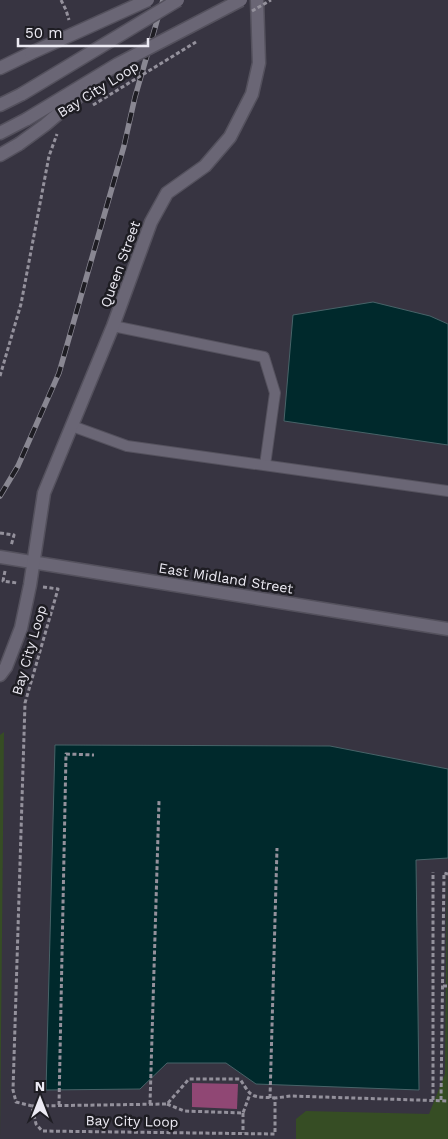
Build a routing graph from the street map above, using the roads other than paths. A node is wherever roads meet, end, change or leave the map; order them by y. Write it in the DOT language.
graph roads {
  1 [pos="148,0"];
  2 [pos="178,0"];
  3 [pos="241,0"];
  4 [pos="257,0"];
  5 [pos="118,64"];
  6 [pos="0,68"];
  7 [pos="0,105"];
  8 [pos="0,133"];
  9 [pos="0,156"];
  10 [pos="113,326"];
  11 [pos="72,426"];
  12 [pos="265,465"];
  13 [pos="448,491"];
  14 [pos="0,557"];
  15 [pos="34,562"];
  16 [pos="448,628"];
  17 [pos="0,676"];
  1 -- 6 [label="street, bridge"];
  2 -- 7 [label="street, bridge"];
  3 -- 5 [label="street, bridge"];
  4 -- 10 [label="street, Queen Street"];
  5 -- 8 [label="street, bridge"];
  5 -- 9 [label="street, bridge"];
  10 -- 11 [label="street, Queen Street"];
  10 -- 12 [label="lane"];
  11 -- 12 [label="lane"];
  11 -- 15 [label="street, Queen Street"];
  12 -- 13 [label="lane"];
  14 -- 15 [label="street, East Midland Street"];
  15 -- 16 [label="street, East Midland Street"];
  15 -- 17 [label="street, Queen Street"];
}
